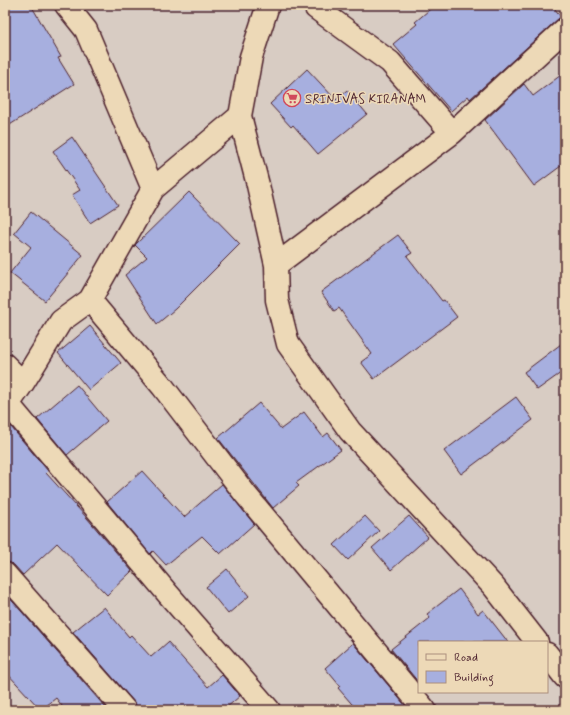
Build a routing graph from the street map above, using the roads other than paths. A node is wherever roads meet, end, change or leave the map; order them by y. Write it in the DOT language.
graph roads {
  1 [pos="66,5"];
  2 [pos="268,5"];
  3 [pos="316,8"];
  4 [pos="565,29"];
  5 [pos="240,116"];
  6 [pos="452,133"];
  7 [pos="153,189"];
  8 [pos="276,265"];
  9 [pos="90,300"];
  10 [pos="5,365"];
  11 [pos="23,383"];
  12 [pos="7,407"];
  13 [pos="5,574"];
  14 [pos="536,641"];
  15 [pos="548,655"];
  16 [pos="565,677"];
  17 [pos="125,710"];
  18 [pos="269,710"];
  19 [pos="425,710"];
  1 -- 7 [label="street"];
  2 -- 5 [label="street"];
  3 -- 6 [label="street"];
  4 -- 6 [label="street"];
  5 -- 7 [label="street"];
  5 -- 8 [label="street"];
  6 -- 8 [label="street"];
  7 -- 9 [label="street"];
  8 -- 14 [label="street"];
  9 -- 11 [label="street"];
  9 -- 19 [label="street"];
  10 -- 11 [label="street"];
  11 -- 12 [label="street"];
  12 -- 18 [label="street"];
  13 -- 17 [label="street"];
  15 -- 16 [label="street"];
}
